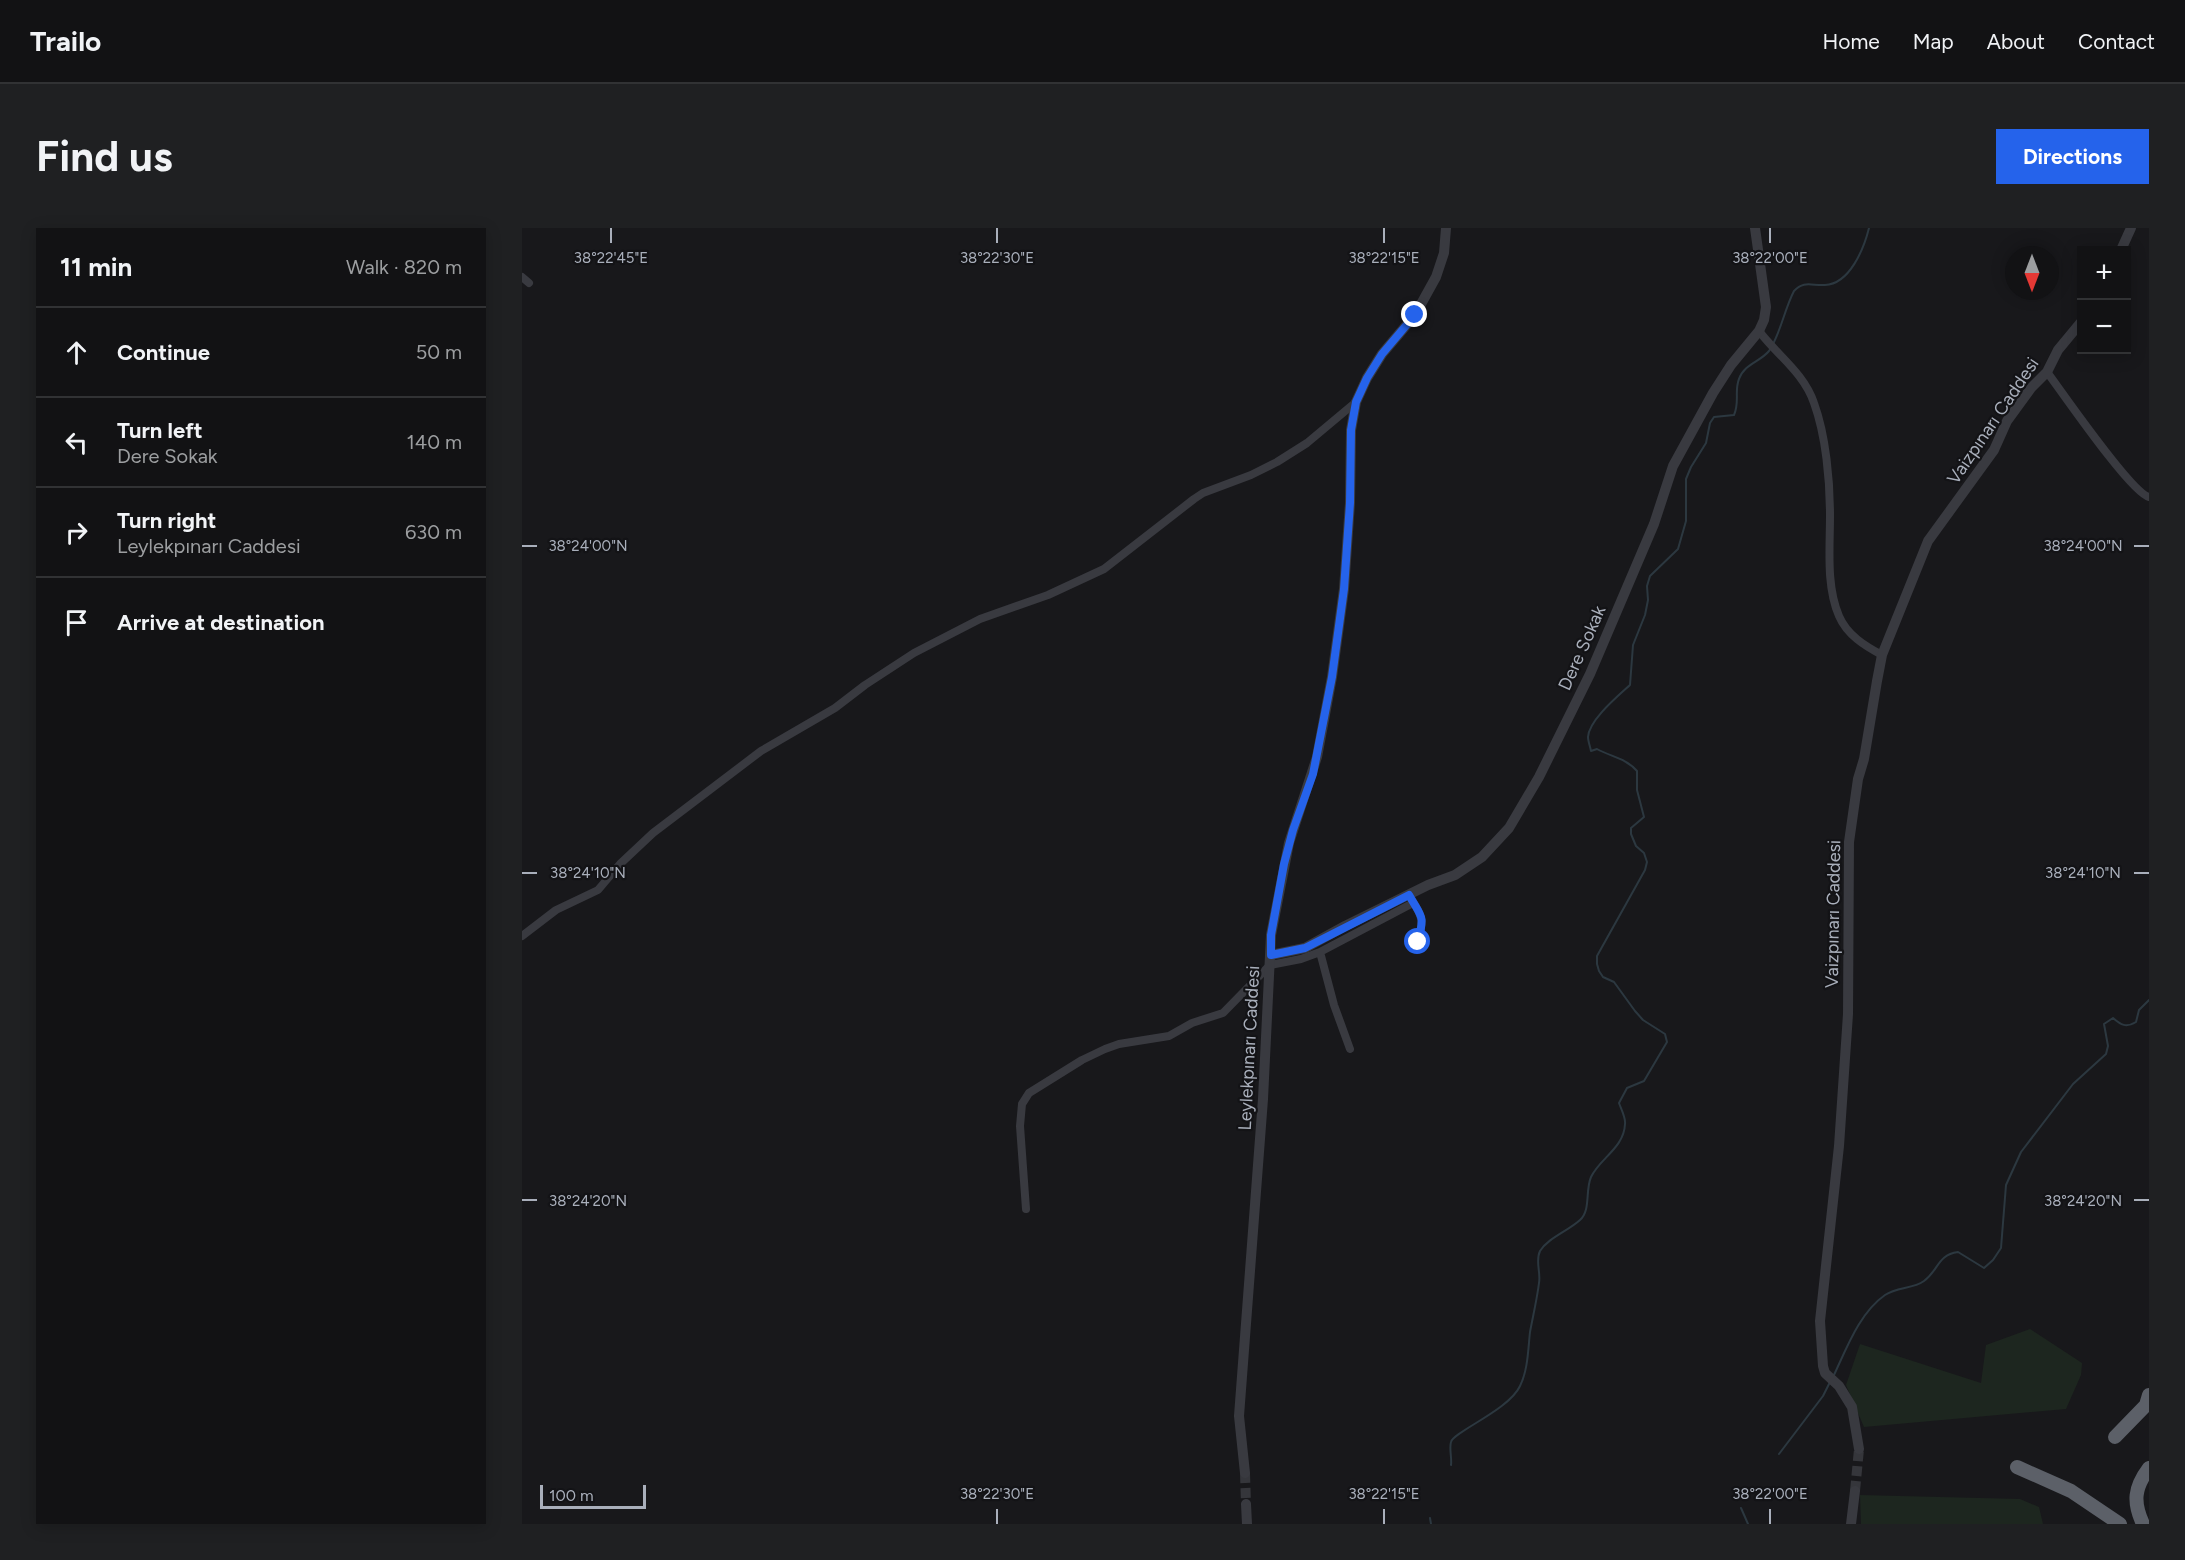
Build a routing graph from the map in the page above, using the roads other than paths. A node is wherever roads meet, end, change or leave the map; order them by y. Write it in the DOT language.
graph roads {
  1 [pos="1446,228"];
  2 [pos="1755,228"];
  3 [pos="2132,228"];
  4 [pos="2123,246"];
  5 [pos="2077,327"];
  6 [pos="1759,331"];
  7 [pos="2047,372"];
  8 [pos="1356,402"];
  9 [pos="2149,497"];
  10 [pos="1882,655"];
  11 [pos="1411,899"];
  12 [pos="522,936"];
  13 [pos="1418,942"];
  14 [pos="1320,952"];
  15 [pos="1270,960"];
  16 [pos="1350,1049"];
  17 [pos="1026,1209"];
  18 [pos="2149,1395"];
  19 [pos="2115,1437"];
  20 [pos="1859,1449"];
  21 [pos="2017,1467"];
  22 [pos="2149,1468"];
  23 [pos="1245,1473"];
  24 [pos="1855,1491"];
  25 [pos="1246,1504"];
  26 [pos="1247,1524"];
  27 [pos="1851,1524"];
  28 [pos="2120,1524"];
  29 [pos="2143,1524"];
  1 -- 8 [label="street, Leylekpınarı Caddesi"];
  2 -- 6 [label="street, Dere Sokak"];
  3 -- 4 [label="street"];
  5 -- 7 [label="street, Vaizpınarı Caddesi"];
  6 -- 10 [label="street"];
  6 -- 11 [label="street, Dere Sokak"];
  7 -- 9 [label="street"];
  7 -- 10 [label="street, Vaizpınarı Caddesi"];
  8 -- 12 [label="street"];
  8 -- 15 [label="street, Leylekpınarı Caddesi"];
  10 -- 20 [label="street, Vaizpınarı Caddesi"];
  11 -- 13 [label="street"];
  11 -- 14 [label="street"];
  11 -- 15 [label="street, Dere Sokak"];
  14 -- 15 [label="street"];
  14 -- 16 [label="street"];
  15 -- 17 [label="street"];
  15 -- 23 [label="street, Leylekpınarı Caddesi"];
  18 -- 19 [label="highway"];
  21 -- 28 [label="highway"];
  22 -- 29 [label="highway"];
  24 -- 27 [label="street"];
  25 -- 26 [label="street"];
}
